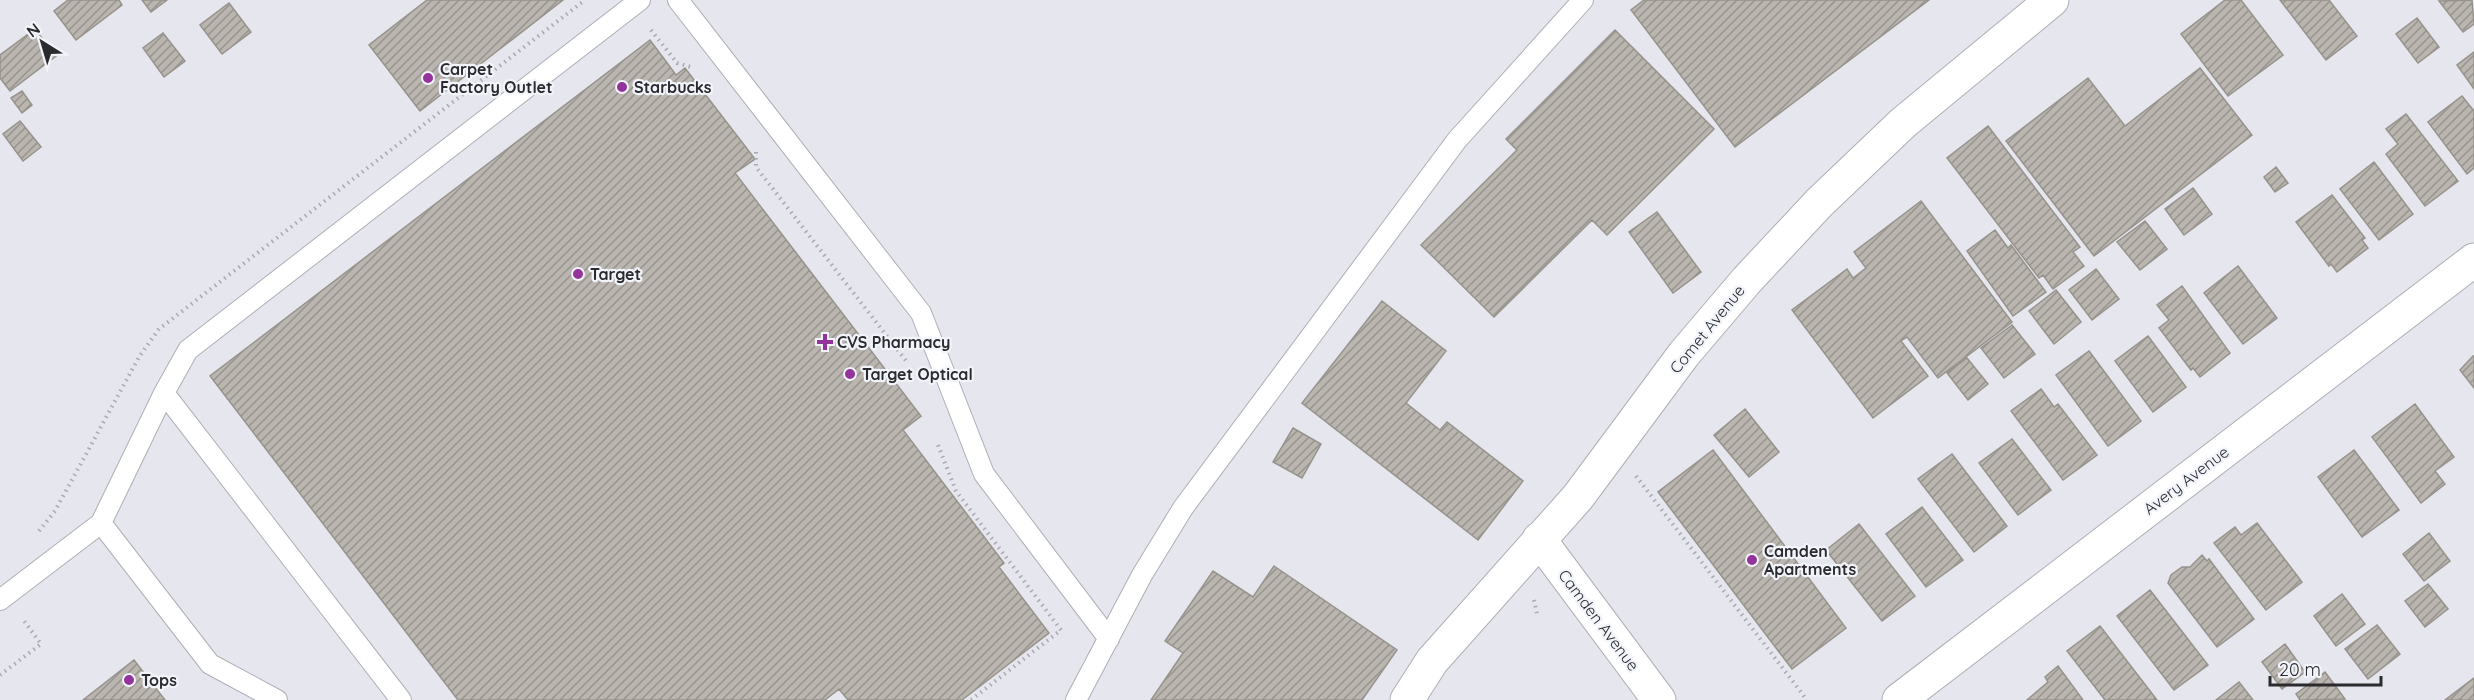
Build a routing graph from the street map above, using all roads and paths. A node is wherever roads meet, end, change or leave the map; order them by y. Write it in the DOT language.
graph roads {
  1 [pos="640,0"];
  2 [pos="678,0"];
  3 [pos="1582,0"];
  4 [pos="2052,0"];
  5 [pos="646,34"];
  6 [pos="696,74"];
  7 [pos="751,146"];
  8 [pos="2474,260"];
  9 [pos="892,331"];
  10 [pos="887,334"];
  11 [pos="910,371"];
  12 [pos="164,393"];
  13 [pos="935,437"];
  14 [pos="1628,467"];
  15 [pos="101,523"];
  16 [pos="1539,539"];
  17 [pos="1534,598"];
  18 [pos="0,600"];
  19 [pos="1537,614"];
  20 [pos="21,618"];
  21 [pos="1109,639"];
  22 [pos="0,675"];
  23 [pos="277,700"];
  24 [pos="400,700"];
  25 [pos="970,700"];
  26 [pos="1076,700"];
  27 [pos="1407,700"];
  28 [pos="1659,700"];
  29 [pos="1807,700"];
  30 [pos="1899,700"];
  1 -- 12 [label="lane"];
  2 -- 21 [label="lane"];
  3 -- 21 [label="lane"];
  4 -- 16 [label="street, Comet Avenue"];
  5 -- 6 [label="path"];
  7 -- 10 [label="path"];
  8 -- 30 [label="street, Avery Avenue"];
  9 -- 10 [label="path"];
  10 -- 11 [label="path"];
  12 -- 15 [label="lane"];
  12 -- 24 [label="lane"];
  13 -- 25 [label="path"];
  14 -- 29 [label="path"];
  15 -- 18 [label="lane"];
  15 -- 23 [label="lane"];
  16 -- 27 [label="street, Comet Avenue"];
  16 -- 28 [label="street, Camden Avenue"];
  17 -- 19 [label="path"];
  20 -- 22 [label="path"];
  21 -- 26 [label="lane"];
}
